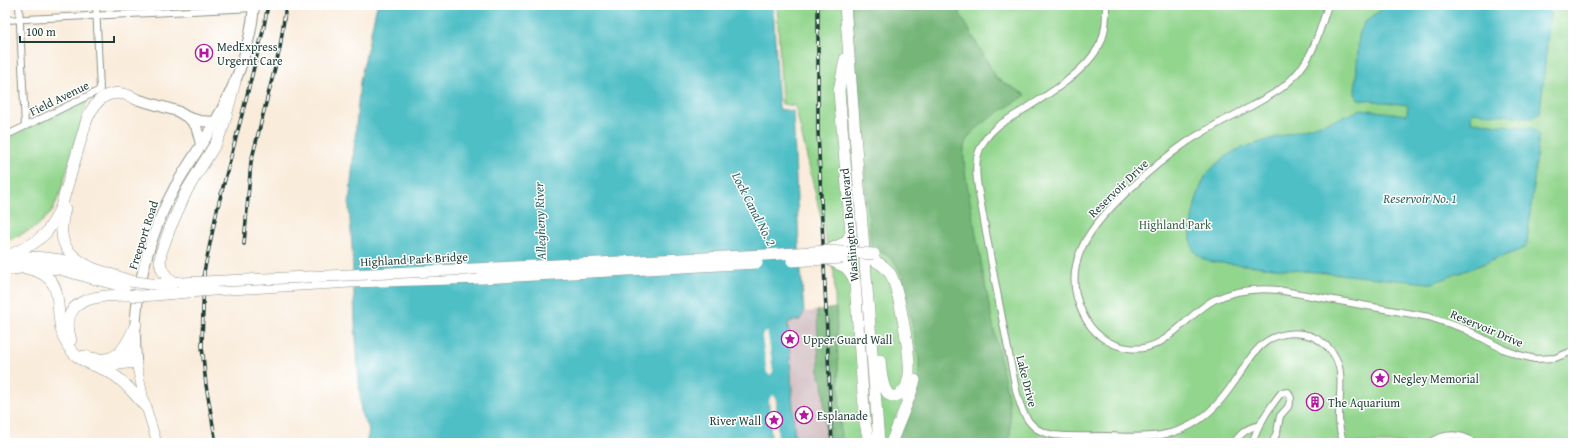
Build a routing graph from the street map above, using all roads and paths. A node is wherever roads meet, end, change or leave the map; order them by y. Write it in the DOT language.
graph roads {
  1 [pos="19,5"];
  2 [pos="96,5"];
  3 [pos="845,5"];
  4 [pos="1106,5"];
  5 [pos="1328,5"];
  6 [pos="254,6"];
  7 [pos="173,8"];
  8 [pos="96,16"];
  9 [pos="5,20"];
  10 [pos="20,20"];
  11 [pos="848,43"];
  12 [pos="235,82"];
  13 [pos="136,99"];
  14 [pos="177,111"];
  15 [pos="187,117"];
  16 [pos="215,122"];
  17 [pos="25,126"];
  18 [pos="5,136"];
  19 [pos="201,144"];
  20 [pos="827,255"];
  21 [pos="871,256"];
  22 [pos="5,259"];
  23 [pos="20,267"];
  24 [pos="94,269"];
  25 [pos="5,270"];
  26 [pos="129,288"];
  27 [pos="179,288"];
  28 [pos="136,324"];
  29 [pos="1573,351"];
  30 [pos="117,355"];
  31 [pos="136,357"];
  32 [pos="94,366"];
  33 [pos="147,412"];
  34 [pos="1258,426"];
  35 [pos="158,443"];
  36 [pos="869,443"];
  37 [pos="879,443"];
  38 [pos="891,443"];
  39 [pos="1234,443"];
  40 [pos="1252,443"];
  41 [pos="1272,443"];
  42 [pos="1344,443"];
  43 [pos="1430,443"];
  44 [pos="1476,443"];
  1 -- 10 [label="street"];
  2 -- 8 [label="street"];
  3 -- 11 [label="highway, Washington Boulevard"];
  4 -- 42 [label="street, Lake Drive"];
  5 -- 29 [label="street, Reservoir Drive"];
  6 -- 7 [label="street"];
  6 -- 12 [label="main road, Freeport Road"];
  7 -- 8 [label="street"];
  8 -- 10 [label="street"];
  8 -- 17 [label="street, Field Avenue"];
  9 -- 10 [label="street"];
  10 -- 17 [label="street"];
  11 -- 20 [label="highway"];
  11 -- 21 [label="highway, Washington Boulevard"];
  12 -- 16 [label="main road, Freeport Road"];
  12 -- 27 [label="highway"];
  13 -- 14 [label="main road"];
  13 -- 22 [label="highway"];
  13 -- 24 [label="highway"];
  14 -- 15 [label="main road"];
  14 -- 16 [label="main road"];
  15 -- 16 [label="main road"];
  15 -- 19 [label="main road"];
  16 -- 19 [label="main road, Freeport Road"];
  17 -- 18 [label="street, Field Avenue"];
  19 -- 28 [label="main road, Freeport Road"];
  20 -- 21 [label="highway, Highland Park Bridge, bridge"];
  20 -- 27 [label="highway, Highland Park Bridge, bridge"];
  20 -- 36 [label="highway"];
  21 -- 21 [label="highway"];
  21 -- 37 [label="highway, Washington Boulevard"];
  21 -- 38 [label="highway"];
  22 -- 24 [label="highway, Highland Park Bridge"];
  23 -- 25 [label="highway, Highland Park Bridge"];
  23 -- 26 [label="highway, Highland Park Bridge"];
  23 -- 32 [label="highway"];
  24 -- 26 [label="highway, Highland Park Bridge"];
  26 -- 27 [label="highway, Highland Park Bridge, bridge"];
  26 -- 27 [label="highway, Highland Park Bridge, bridge"];
  26 -- 30 [label="highway"];
  28 -- 30 [label="highway"];
  28 -- 31 [label="main road, Freeport Road"];
  30 -- 31 [label="highway"];
  31 -- 32 [label="highway"];
  31 -- 33 [label="main road, Freeport Road"];
  32 -- 33 [label="highway"];
  33 -- 35 [label="main road, Freeport Road"];
  34 -- 39 [label="street"];
  34 -- 40 [label="street"];
  34 -- 41 [label="street"];
  43 -- 44 [label="street"];
}
